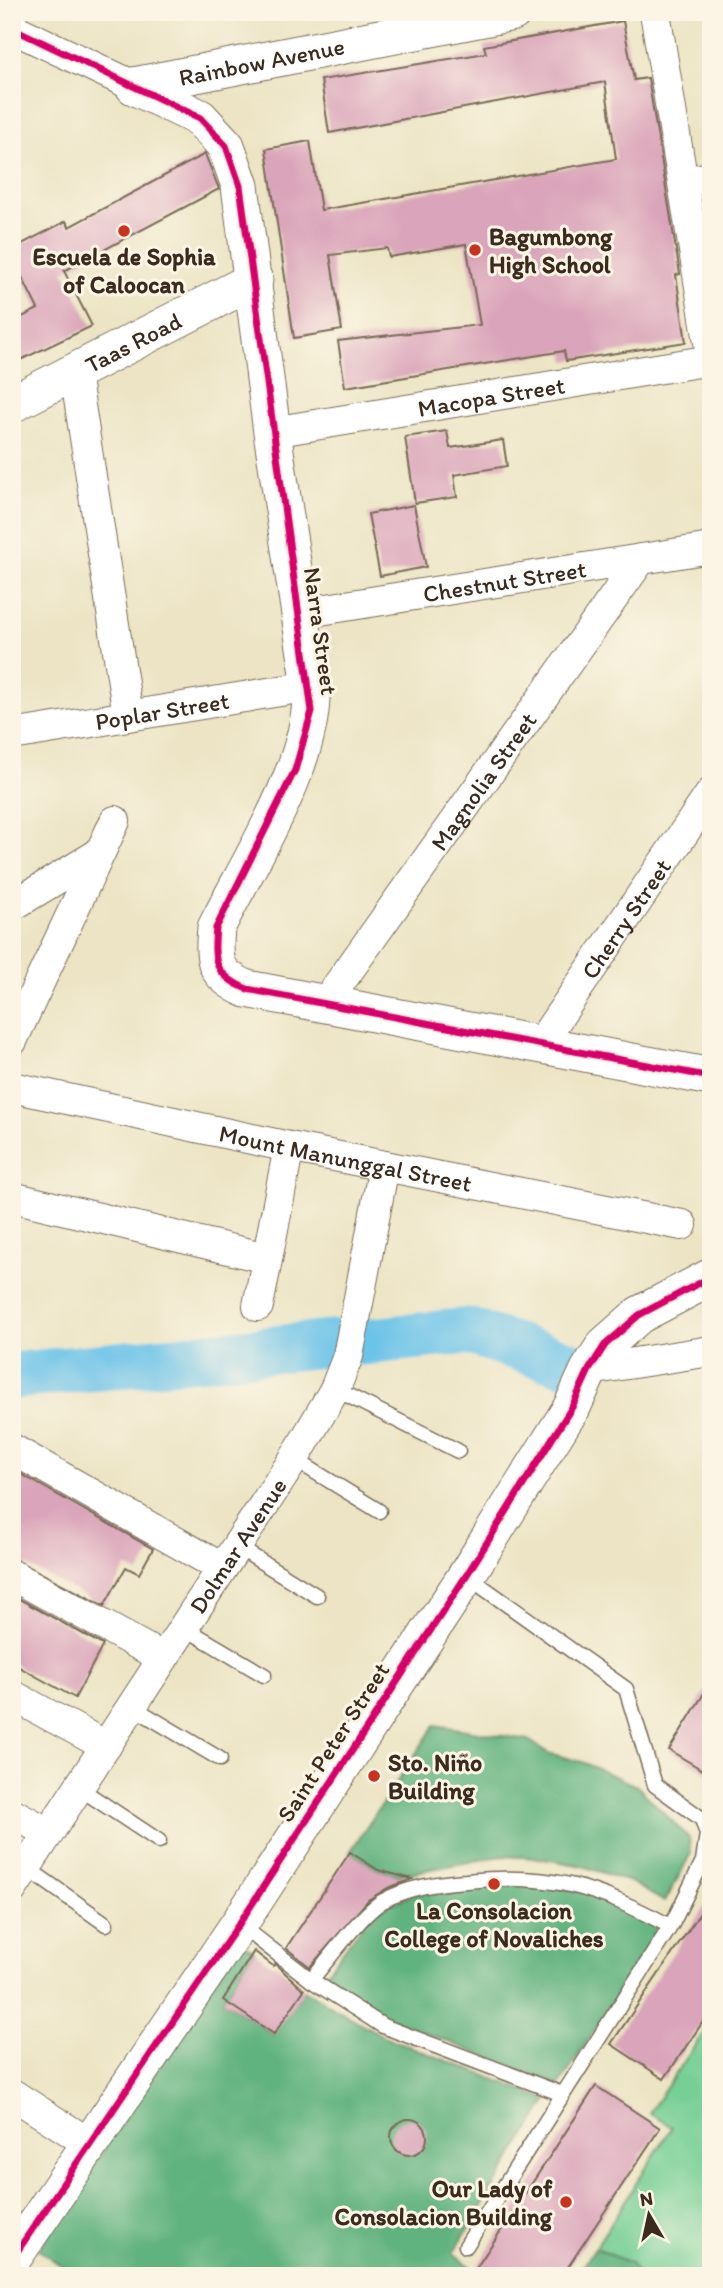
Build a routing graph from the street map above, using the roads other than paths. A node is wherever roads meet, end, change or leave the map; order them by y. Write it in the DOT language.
graph roads {
  1 [pos="513,12"];
  2 [pos="655,12"];
  3 [pos="12,29"];
  4 [pos="134,86"];
  5 [pos="697,179"];
  6 [pos="254,280"];
  7 [pos="711,354"];
  8 [pos="711,360"];
  9 [pos="75,373"];
  10 [pos="12,404"];
  11 [pos="272,432"];
  12 [pos="711,548"];
  13 [pos="641,558"];
  14 [pos="300,613"];
  15 [pos="311,686"];
  16 [pos="128,715"];
  17 [pos="12,735"];
  18 [pos="711,793"];
  19 [pos="115,821"];
  20 [pos="98,854"];
  21 [pos="12,906"];
  22 [pos="326,1002"];
  23 [pos="12,1041"];
  24 [pos="540,1044"];
  25 [pos="711,1077"];
  26 [pos="12,1087"];
  27 [pos="289,1147"];
  28 [pos="384,1166"];
  29 [pos="12,1197"];
  30 [pos="682,1225"];
  31 [pos="266,1258"];
  32 [pos="711,1277"];
  33 [pos="258,1306"];
  34 [pos="711,1351"];
  35 [pos="589,1370"];
  36 [pos="335,1389"];
  37 [pos="12,1449"];
  38 [pos="458,1451"];
  39 [pos="294,1459"];
  40 [pos="379,1511"];
  41 [pos="229,1557"];
  42 [pos="12,1575"];
  43 [pos="466,1576"];
  44 [pos="317,1596"];
  45 [pos="183,1627"];
  46 [pos="163,1658"];
  47 [pos="264,1675"];
  48 [pos="12,1695"];
  49 [pos="131,1706"];
  50 [pos="106,1746"];
  51 [pos="220,1759"];
  52 [pos="79,1788"];
  53 [pos="12,1813"];
  54 [pos="50,1833"];
  55 [pos="159,1841"];
  56 [pos="20,1879"];
  57 [pos="106,1924"];
  58 [pos="239,1924"];
  59 [pos="670,1926"];
  60 [pos="311,1980"];
  61 [pos="12,2094"];
  62 [pos="562,2094"];
  63 [pos="90,2144"];
  64 [pos="466,2246"];
  65 [pos="12,2259"];
  1 -- 4 [label="street, Rainbow Avenue"];
  2 -- 5 [label="street"];
  3 -- 4 [label="street, Narra Street"];
  4 -- 6 [label="street, Narra Street"];
  5 -- 7 [label="street"];
  6 -- 9 [label="street, Taas Road"];
  6 -- 11 [label="street, Narra Street"];
  8 -- 11 [label="street, Macopa Street"];
  9 -- 10 [label="street, Taas Road"];
  9 -- 16 [label="street"];
  11 -- 14 [label="street, Narra Street"];
  12 -- 13 [label="street, Chestnut Street"];
  13 -- 14 [label="street, Chestnut Street"];
  13 -- 22 [label="street, Magnolia Street"];
  14 -- 15 [label="street, Narra Street"];
  15 -- 16 [label="street, Poplar Street"];
  15 -- 22 [label="street, Narra Street"];
  16 -- 17 [label="street, Poplar Street"];
  18 -- 24 [label="street, Cherry Street"];
  19 -- 20 [label="street"];
  20 -- 21 [label="street"];
  20 -- 23 [label="street"];
  22 -- 24 [label="street, Narra Street"];
  24 -- 25 [label="street, Narra Street"];
  26 -- 27 [label="street, Mount Manunggal Street"];
  27 -- 28 [label="street, Mount Manunggal Street"];
  27 -- 31 [label="street"];
  28 -- 30 [label="street, Mount Manunggal Street"];
  28 -- 36 [label="street, Dolmar Avenue"];
  29 -- 31 [label="street"];
  31 -- 33 [label="street"];
  32 -- 35 [label="street, Saint Peter Street"];
  34 -- 35 [label="street"];
  35 -- 43 [label="street, Saint Peter Street"];
  36 -- 38 [label="lane"];
  36 -- 39 [label="street, Dolmar Avenue"];
  37 -- 41 [label="street"];
  39 -- 40 [label="lane"];
  39 -- 41 [label="street, Dolmar Avenue"];
  41 -- 44 [label="lane"];
  41 -- 45 [label="street, Dolmar Avenue"];
  42 -- 46 [label="street"];
  43 -- 58 [label="street, Saint Peter Street"];
  43 -- 59 [label="lane"];
  45 -- 46 [label="street, Dolmar Avenue"];
  45 -- 47 [label="lane"];
  46 -- 49 [label="street, Dolmar Avenue"];
  48 -- 50 [label="street"];
  49 -- 50 [label="street, Dolmar Avenue"];
  49 -- 51 [label="lane"];
  50 -- 52 [label="street, Dolmar Avenue"];
  52 -- 54 [label="street, Dolmar Avenue"];
  52 -- 55 [label="lane"];
  53 -- 54 [label="street"];
  54 -- 56 [label="street, Dolmar Avenue"];
  56 -- 57 [label="lane"];
  58 -- 60 [label="lane"];
  58 -- 63 [label="street, Saint Peter Street"];
  59 -- 60 [label="lane"];
  59 -- 62 [label="lane"];
  60 -- 62 [label="lane"];
  61 -- 63 [label="street"];
  62 -- 64 [label="lane"];
  63 -- 65 [label="street, Saint Peter Street"];
}
